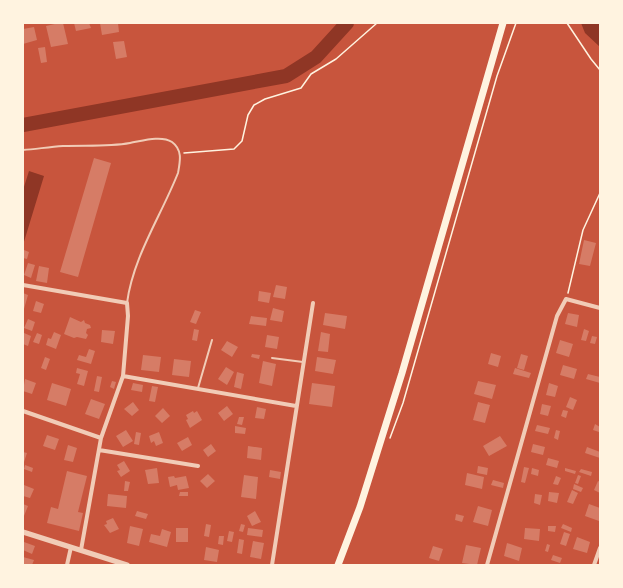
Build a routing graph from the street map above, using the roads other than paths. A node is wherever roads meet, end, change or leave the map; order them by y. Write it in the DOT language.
graph roads {
  1 [pos="503,23"];
  2 [pos="23,150"];
  3 [pos="23,285"];
  4 [pos="313,302"];
  5 [pos="126,303"];
  6 [pos="600,308"];
  7 [pos="212,340"];
  8 [pos="272,358"];
  9 [pos="303,362"];
  10 [pos="123,376"];
  11 [pos="198,390"];
  12 [pos="296,406"];
  13 [pos="23,410"];
  14 [pos="101,438"];
  15 [pos="100,450"];
  16 [pos="198,466"];
  17 [pos="23,532"];
  18 [pos="71,547"];
  19 [pos="600,548"];
  20 [pos="81,550"];
  21 [pos="67,565"];
  22 [pos="127,565"];
  23 [pos="272,565"];
  24 [pos="338,565"];
  25 [pos="487,565"];
  26 [pos="594,565"];
  1 -- 24 [label="highway"];
  2 -- 5 [label="lane"];
  3 -- 5 [label="street"];
  4 -- 9 [label="street"];
  5 -- 10 [label="street"];
  6 -- 25 [label="street"];
  7 -- 11 [label="lane"];
  8 -- 9 [label="lane"];
  9 -- 12 [label="street"];
  10 -- 11 [label="street"];
  10 -- 14 [label="street"];
  11 -- 12 [label="street"];
  12 -- 23 [label="street"];
  13 -- 14 [label="street"];
  14 -- 15 [label="street"];
  15 -- 16 [label="street"];
  15 -- 20 [label="street"];
  17 -- 18 [label="street"];
  18 -- 20 [label="street"];
  18 -- 21 [label="street"];
  19 -- 26 [label="street"];
  20 -- 22 [label="street"];
}
